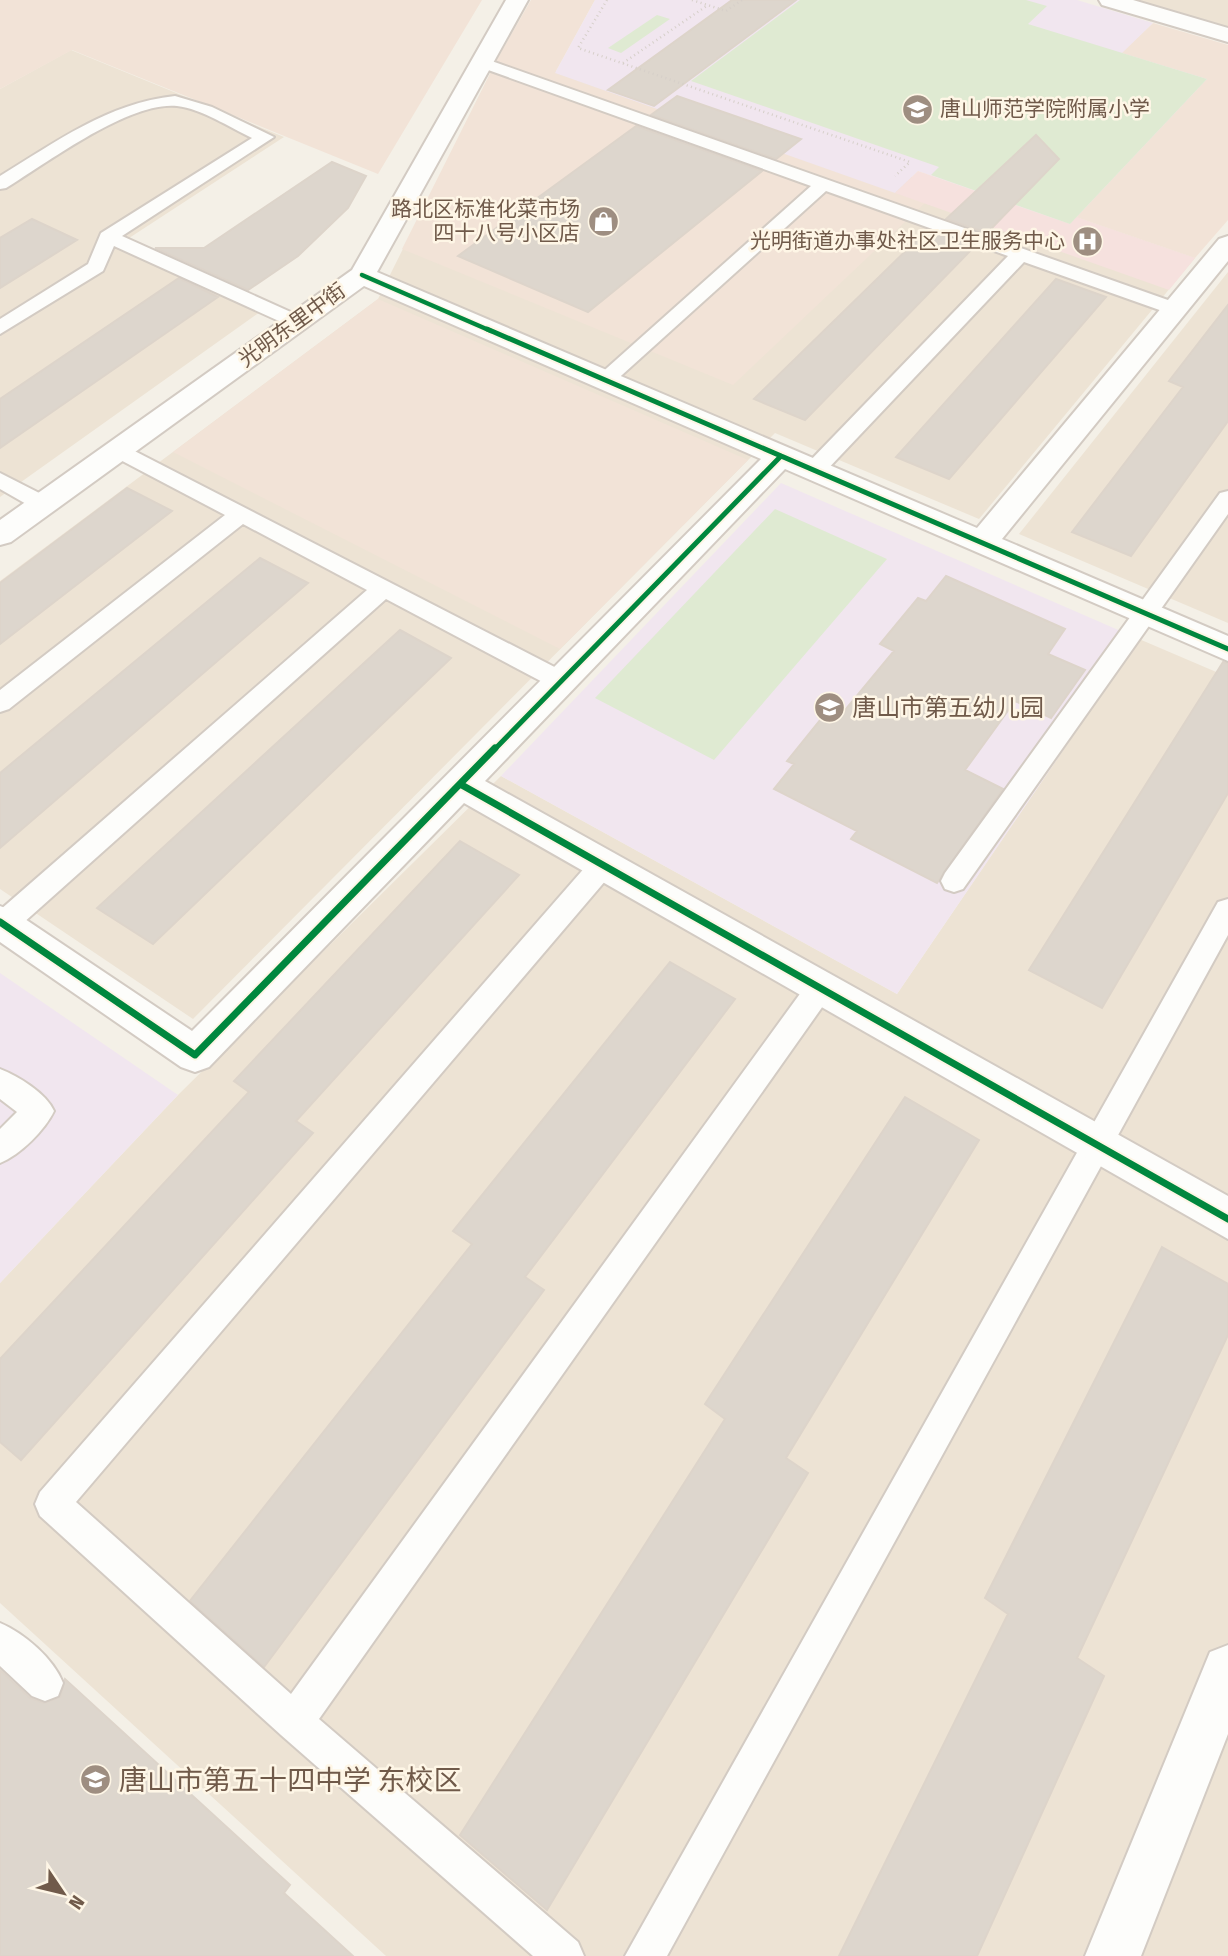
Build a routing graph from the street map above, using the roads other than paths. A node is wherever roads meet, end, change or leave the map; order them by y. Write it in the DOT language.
graph roads {
  1 [pos="517,0"];
  2 [pos="1110,0"];
  3 [pos="1136,3"];
  4 [pos="1228,35"];
  5 [pos="483,63"];
  6 [pos="0,184"];
  7 [pos="823,184"];
  8 [pos="108,237"];
  9 [pos="1225,251"];
  10 [pos="1021,254"];
  11 [pos="362,275"];
  12 [pos="1175,309"];
  13 [pos="297,322"];
  14 [pos="0,328"];
  15 [pos="605,380"];
  16 [pos="120,450"];
  17 [pos="781,456"];
  18 [pos="814,470"];
  19 [pos="0,480"];
  20 [pos="1228,498"];
  21 [pos="43,504"];
  22 [pos="242,513"];
  23 [pos="0,535"];
  24 [pos="982,543"];
  25 [pos="384,588"];
  26 [pos="1147,614"];
  27 [pos="1228,649"];
  28 [pos="561,681"];
  29 [pos="0,703"];
  30 [pos="460,784"];
  31 [pos="603,865"];
  32 [pos="954,881"];
  33 [pos="1228,910"];
  34 [pos="2,923"];
  35 [pos="820,988"];
  36 [pos="0,1082"];
  37 [pos="1097,1144"];
  38 [pos="0,1149"];
  39 [pos="1228,1219"];
  40 [pos="0,1641"];
  41 [pos="1228,1670"];
  42 [pos="45,1683"];
  43 [pos="294,1722"];
  44 [pos="564,1956"];
  45 [pos="645,1956"];
  46 [pos="1113,1956"];
  1 -- 5 [label="street, 光明东里中街"];
  2 -- 3 [label="street"];
  3 -- 4 [label="street"];
  5 -- 7 [label="lane"];
  5 -- 11 [label="street, 光明东里中街"];
  6 -- 8 [label="lane"];
  7 -- 10 [label="lane"];
  7 -- 15 [label="lane"];
  8 -- 13 [label="lane"];
  8 -- 14 [label="lane"];
  9 -- 12 [label="street"];
  10 -- 12 [label="lane"];
  10 -- 18 [label="lane"];
  11 -- 13 [label="street, 光明东里中街"];
  11 -- 15 [label="street"];
  12 -- 24 [label="street"];
  13 -- 16 [label="street, 光明东里中街"];
  15 -- 17 [label="street"];
  16 -- 21 [label="street, 光明东里中街"];
  16 -- 22 [label="lane"];
  17 -- 18 [label="street"];
  17 -- 28 [label="street"];
  18 -- 24 [label="street"];
  19 -- 21 [label="lane"];
  20 -- 26 [label="lane"];
  21 -- 23 [label="street, 光明东里中街"];
  22 -- 25 [label="lane"];
  22 -- 29 [label="lane"];
  24 -- 26 [label="street"];
  25 -- 28 [label="lane"];
  25 -- 34 [label="lane"];
  26 -- 27 [label="street"];
  26 -- 32 [label="lane"];
  28 -- 30 [label="street"];
  30 -- 31 [label="street"];
  30 -- 34 [label="street"];
  31 -- 35 [label="street"];
  31 -- 43 [label="lane"];
  33 -- 37 [label="lane"];
  35 -- 37 [label="street"];
  35 -- 43 [label="lane"];
  36 -- 38 [label="lane"];
  37 -- 39 [label="street"];
  37 -- 45 [label="lane"];
  40 -- 42 [label="lane"];
  41 -- 46 [label="street"];
  43 -- 44 [label="lane"];
}
